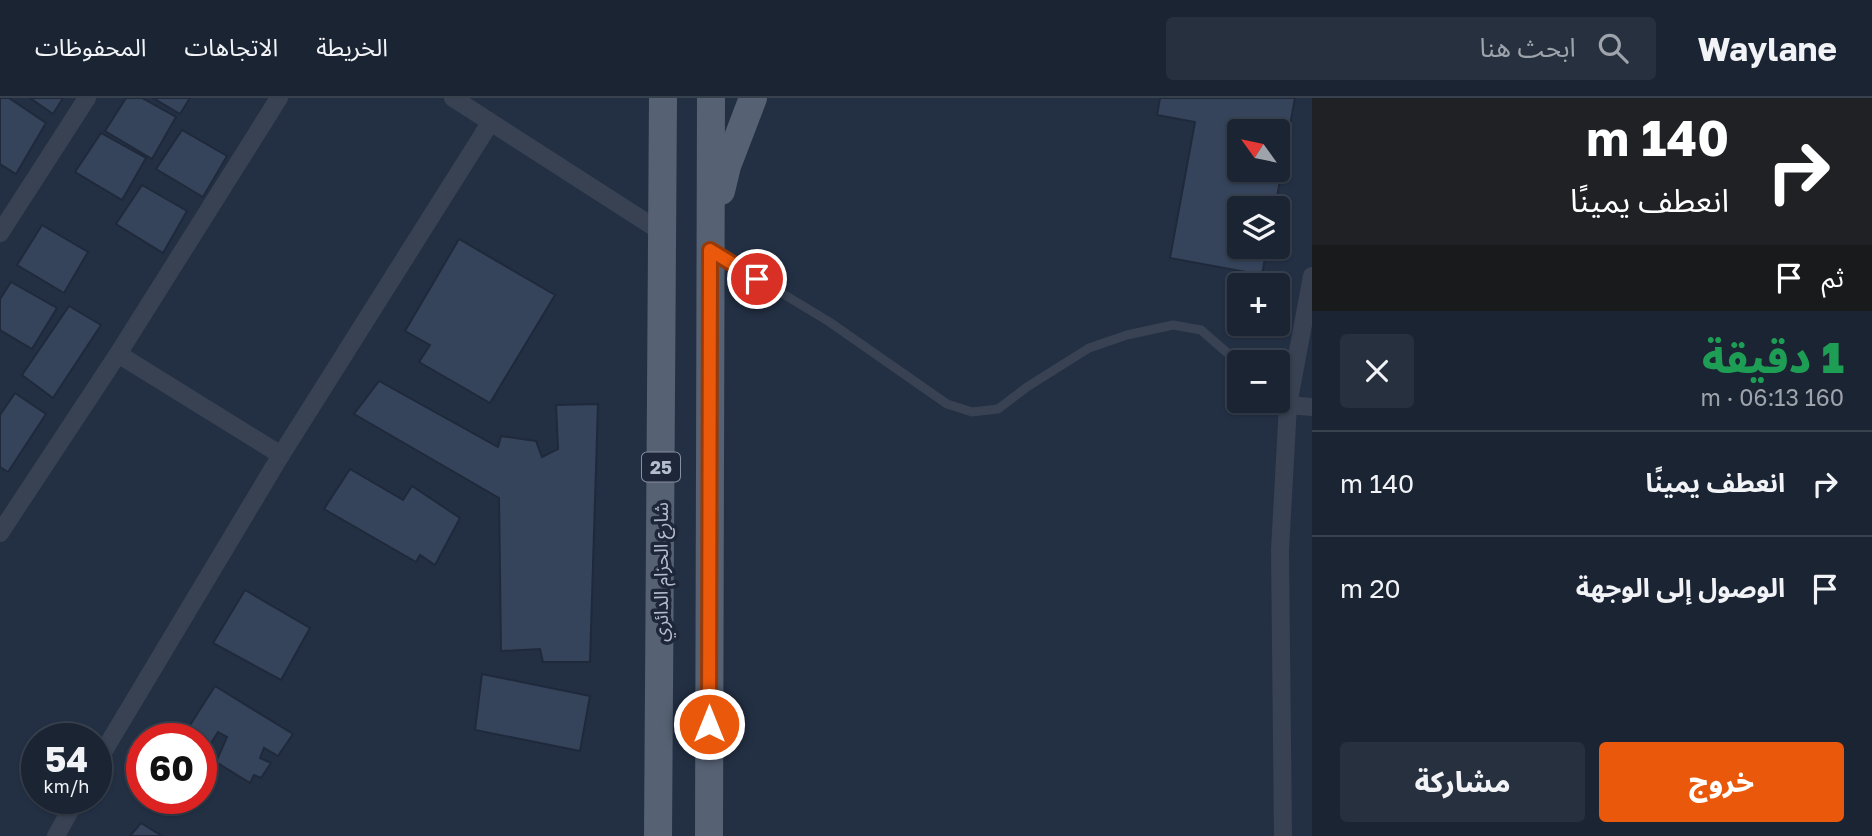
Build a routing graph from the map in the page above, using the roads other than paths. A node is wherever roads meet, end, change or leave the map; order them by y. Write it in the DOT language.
graph roads {
  1 [pos="87,98"];
  2 [pos="279,98"];
  3 [pos="663,98"];
  4 [pos="711,98"];
  5 [pos="753,98"];
  6 [pos="461,100"];
  7 [pos="490,124"];
  8 [pos="0,233"];
  9 [pos="663,233"];
  10 [pos="710,243"];
  11 [pos="1312,276"];
  12 [pos="1227,353"];
  13 [pos="118,354"];
  14 [pos="1290,370"];
  15 [pos="1290,402"];
  16 [pos="1312,408"];
  17 [pos="1283,413"];
  18 [pos="281,455"];
  19 [pos="0,533"];
  20 [pos="112,737"];
  21 [pos="68,814"];
  22 [pos="56,836"];
  23 [pos="658,836"];
  24 [pos="709,836"];
  25 [pos="1283,836"];
  1 -- 8 [label="street"];
  2 -- 13 [label="street"];
  3 -- 9 [label="main road, شارع الحزام الدائري / 25"];
  4 -- 10 [label="main road"];
  5 -- 10 [label="main road"];
  6 -- 7 [label="street"];
  7 -- 9 [label="street"];
  7 -- 18 [label="street"];
  9 -- 23 [label="main road, شارع الحزام الدائري / 25"];
  10 -- 12 [label="lane"];
  10 -- 24 [label="main road"];
  11 -- 14 [label="street"];
  13 -- 18 [label="street"];
  13 -- 19 [label="street"];
  15 -- 16 [label="street"];
  17 -- 25 [label="street"];
  18 -- 20 [label="street"];
  21 -- 22 [label="street"];
}
